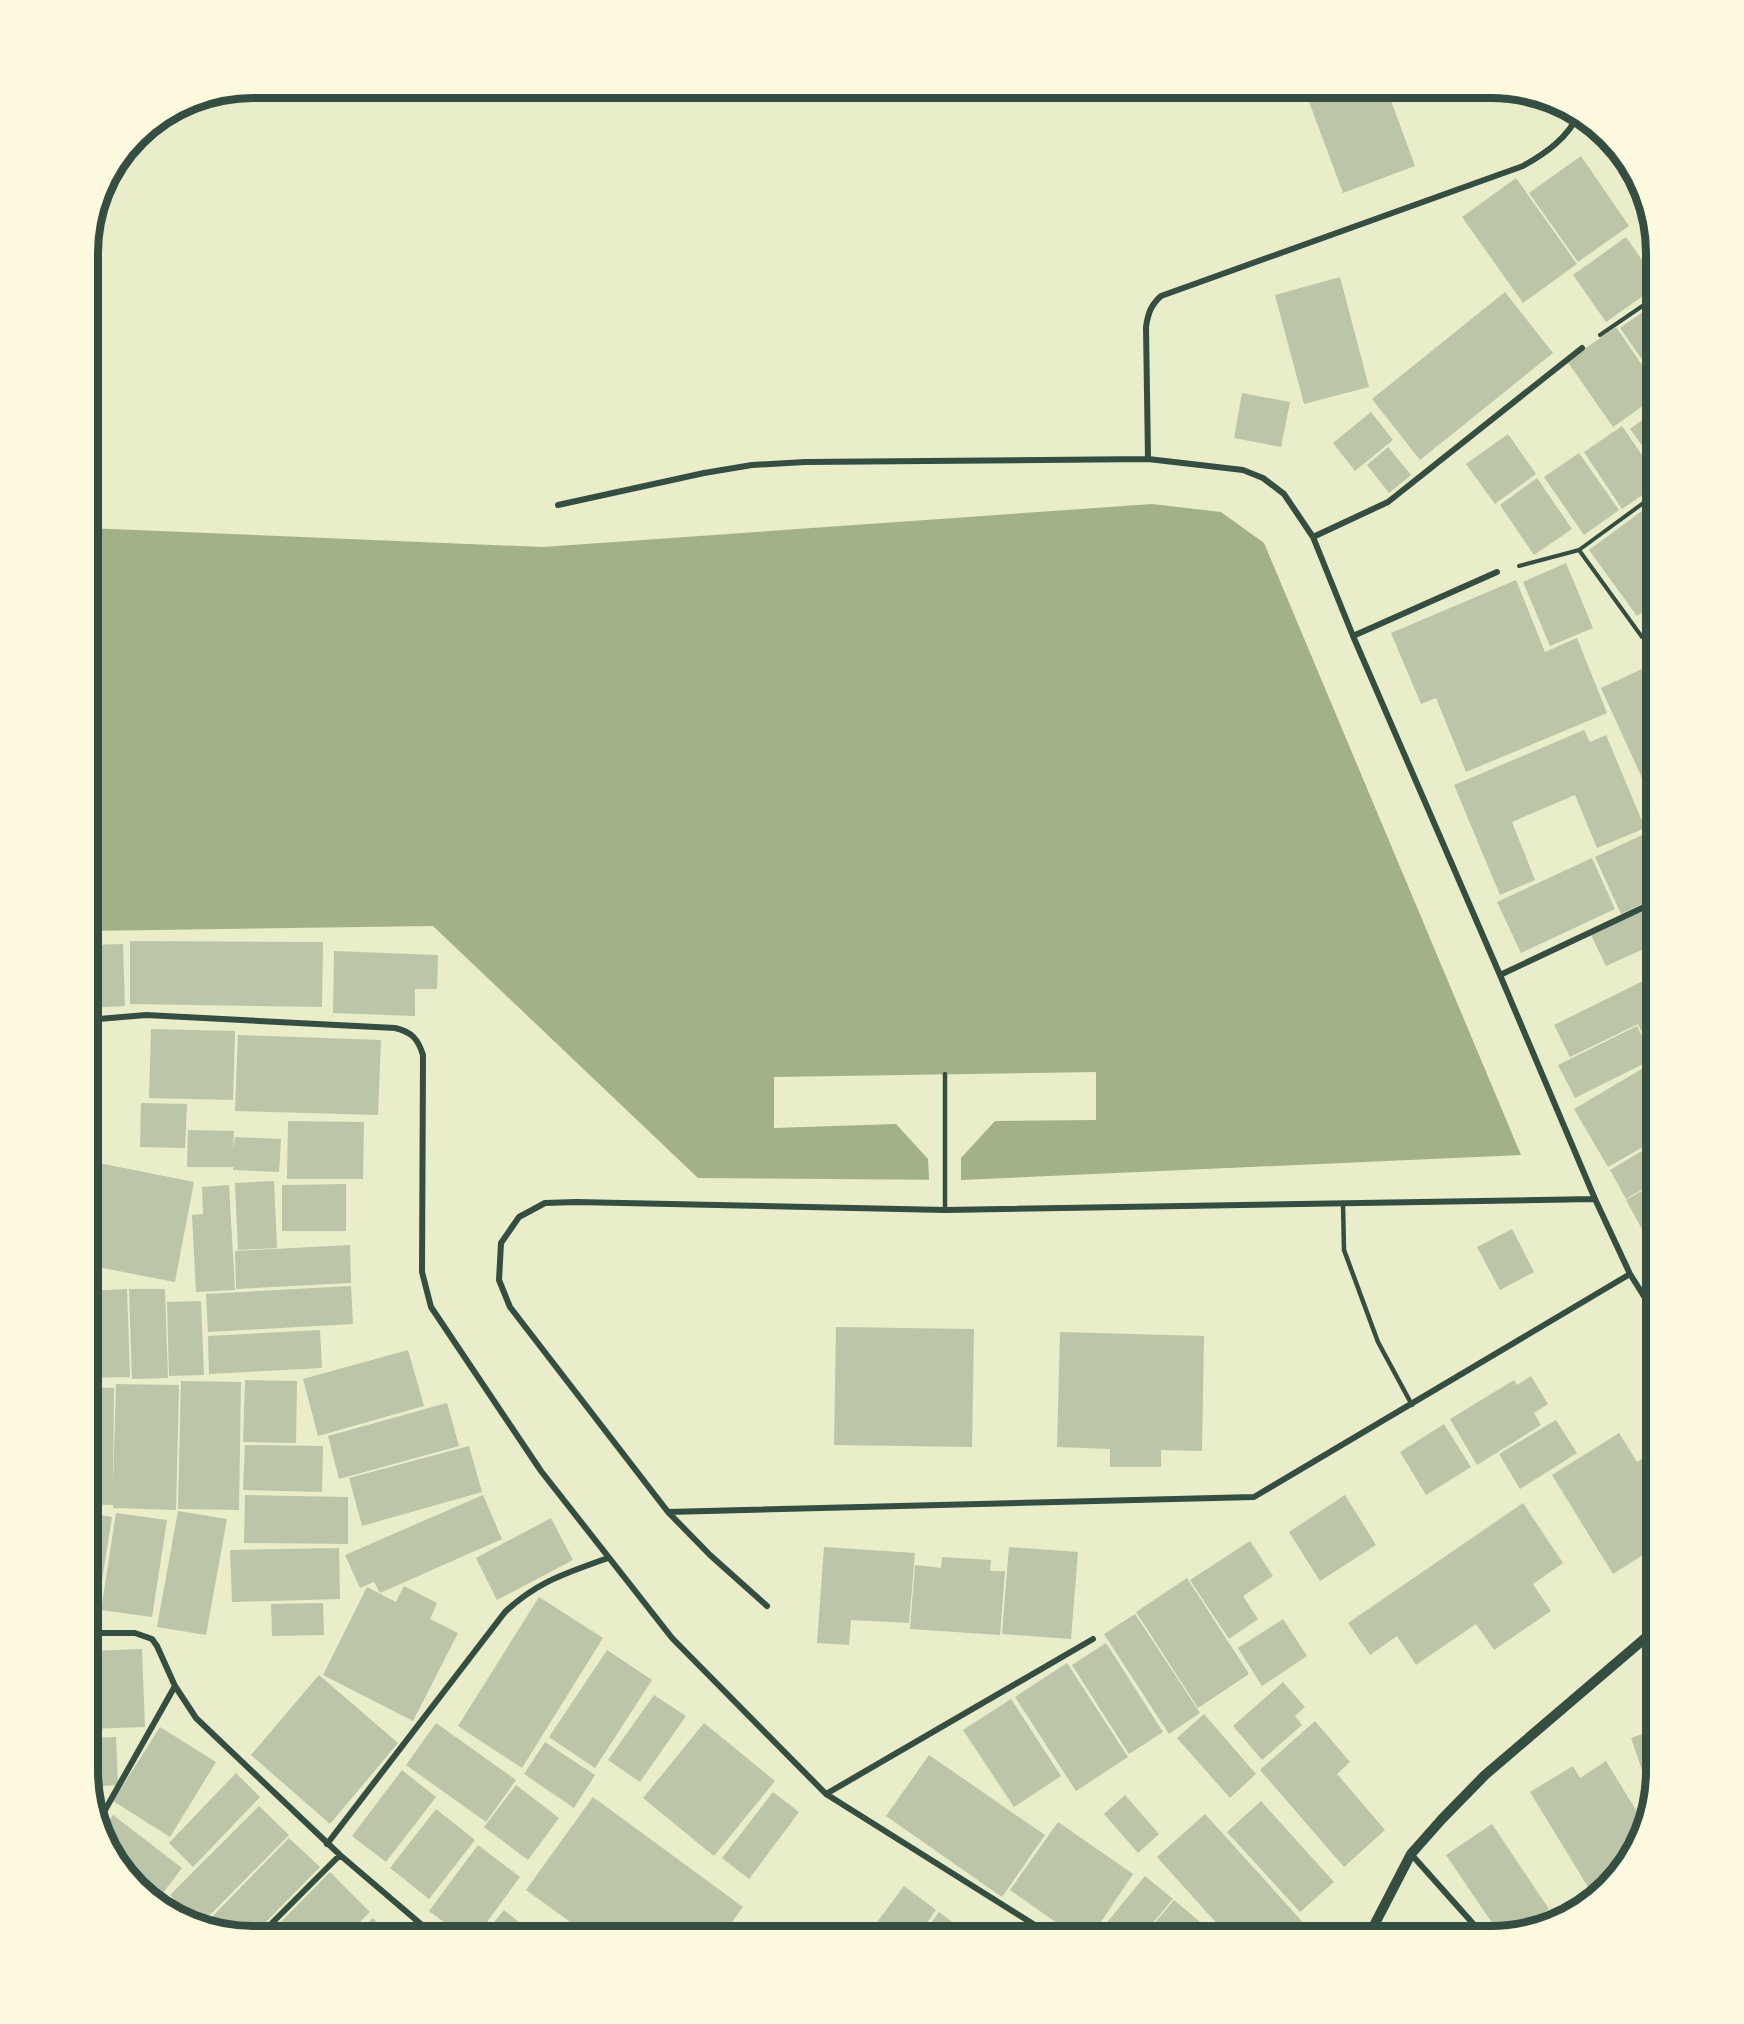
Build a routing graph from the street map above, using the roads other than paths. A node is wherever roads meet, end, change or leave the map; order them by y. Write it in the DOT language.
graph roads {
  1 [pos="1574,121"];
  2 [pos="1582,348"];
  3 [pos="1148,459"];
  4 [pos="558,505"];
  5 [pos="1313,537"];
  6 [pos="1497,572"];
  7 [pos="1353,636"];
  8 [pos="1646,906"];
  9 [pos="1500,975"];
  10 [pos="98,1019"];
  11 [pos="945,1074"];
  12 [pos="1595,1199"];
  13 [pos="1343,1203"];
  14 [pos="945,1210"];
  15 [pos="1630,1274"];
  16 [pos="1646,1299"];
  17 [pos="1412,1405"];
  18 [pos="668,1512"];
  19 [pos="608,1558"];
  20 [pos="767,1606"];
  21 [pos="98,1634"];
  22 [pos="1646,1637"];
  23 [pos="1093,1639"];
  24 [pos="175,1686"];
  25 [pos="826,1794"];
  26 [pos="103,1813"];
  27 [pos="327,1844"];
  28 [pos="1411,1854"];
  29 [pos="340,1855"];
  30 [pos="269,1926"];
  31 [pos="423,1926"];
  32 [pos="1036,1926"];
  33 [pos="1374,1926"];
  34 [pos="1475,1926"];
  1 -- 3 [label="street"];
  2 -- 5 [label="street"];
  3 -- 4 [label="street"];
  3 -- 5 [label="street"];
  5 -- 7 [label="street"];
  6 -- 7 [label="street"];
  7 -- 9 [label="street"];
  8 -- 9 [label="street"];
  9 -- 12 [label="street"];
  10 -- 19 [label="street"];
  11 -- 14 [label="lane"];
  12 -- 13 [label="street"];
  12 -- 15 [label="street"];
  13 -- 14 [label="street"];
  13 -- 17 [label="lane"];
  14 -- 18 [label="street"];
  15 -- 16 [label="street"];
  15 -- 17 [label="street"];
  17 -- 18 [label="street"];
  18 -- 20 [label="street"];
  19 -- 25 [label="street"];
  19 -- 27 [label="street"];
  21 -- 24 [label="street"];
  22 -- 28 [label="street"];
  23 -- 25 [label="street"];
  24 -- 26 [label="street"];
  24 -- 27 [label="street"];
  25 -- 32 [label="street"];
  27 -- 29 [label="street"];
  28 -- 33 [label="street"];
  28 -- 34 [label="street"];
  29 -- 30 [label="street"];
  29 -- 31 [label="street"];
}
